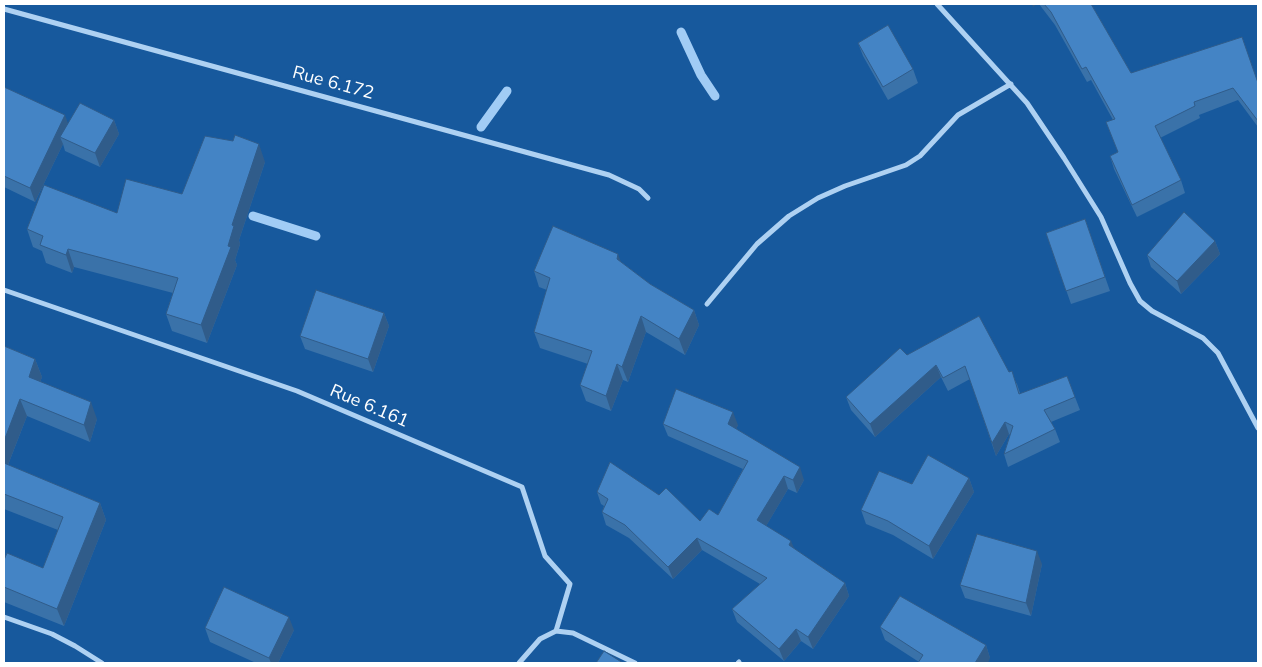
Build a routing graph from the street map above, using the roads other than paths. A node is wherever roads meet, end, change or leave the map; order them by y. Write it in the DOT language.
graph roads {
  1 [pos="937,4"];
  2 [pos="4,9"];
  3 [pos="1011,84"];
  4 [pos="648,198"];
  5 [pos="4,290"];
  6 [pos="707,304"];
  7 [pos="1258,428"];
  8 [pos="4,616"];
  9 [pos="556,632"];
  10 [pos="102,663"];
  11 [pos="519,663"];
  12 [pos="635,663"];
  1 -- 3 [label="street"];
  2 -- 4 [label="street, Rue 6.172"];
  3 -- 6 [label="street"];
  3 -- 7 [label="street"];
  5 -- 9 [label="street, Rue 6.161"];
  8 -- 10 [label="street"];
  9 -- 11 [label="street"];
  9 -- 12 [label="street"];
}
